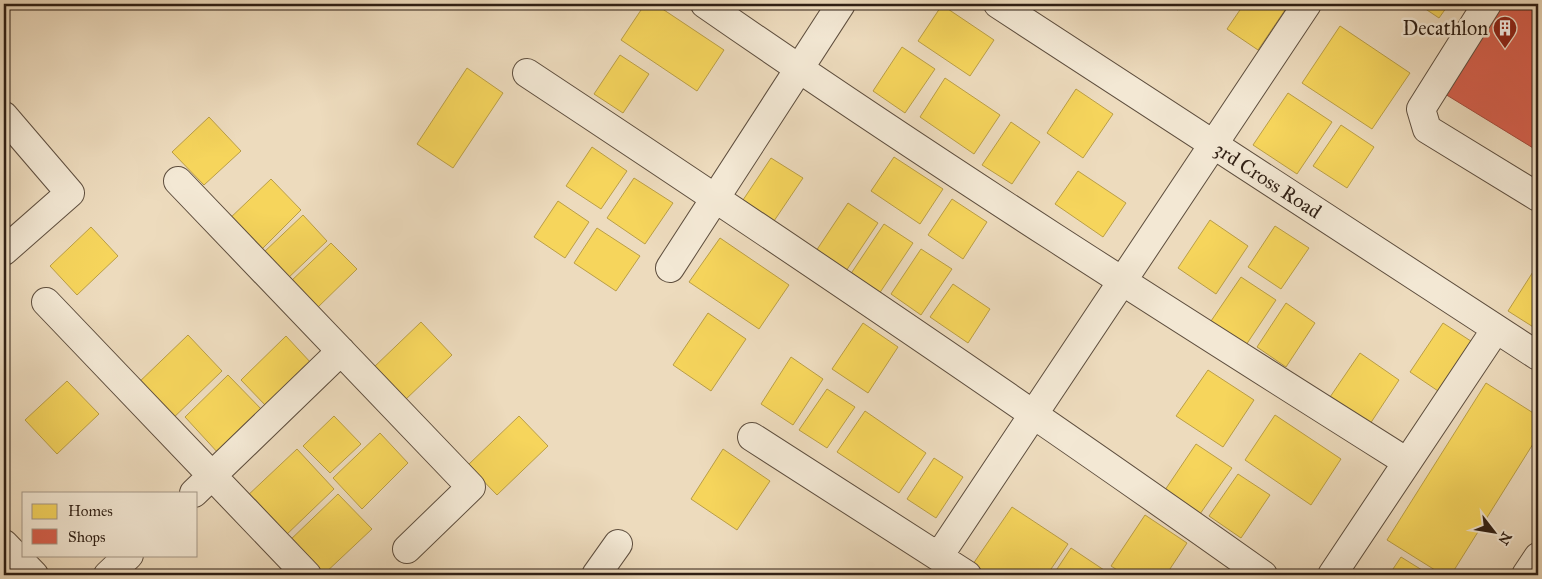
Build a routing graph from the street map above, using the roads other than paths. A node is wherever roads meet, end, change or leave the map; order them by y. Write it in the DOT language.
graph roads {
  1 [pos="705,4"];
  2 [pos="841,4"];
  3 [pos="998,4"];
  4 [pos="1307,4"];
  5 [pos="1487,4"];
  6 [pos="798,69"];
  7 [pos="527,73"];
  8 [pos="4,116"];
  9 [pos="1214,144"];
  10 [pos="178,181"];
  11 [pos="1538,197"];
  12 [pos="716,198"];
  13 [pos="4,251"];
  14 [pos="670,268"];
  15 [pos="1122,282"];
  16 [pos="46,302"];
  17 [pos="1496,329"];
  18 [pos="341,351"];
  19 [pos="1538,356"];
  20 [pos="1034,414"];
  21 [pos="752,438"];
  22 [pos="1407,462"];
  23 [pos="203,484"];
  24 [pos="4,544"];
  25 [pos="618,544"];
  26 [pos="407,549"];
  27 [pos="128,556"];
  28 [pos="939,556"];
  29 [pos="1538,557"];
  30 [pos="34,575"];
  31 [pos="108,575"];
  32 [pos="307,575"];
  33 [pos="596,575"];
  34 [pos="967,575"];
  35 [pos="1263,575"];
  36 [pos="1332,575"];
  37 [pos="1526,575"];
  1 -- 6 [label="street"];
  2 -- 6 [label="street"];
  3 -- 9 [label="street, 3rd Cross Road"];
  4 -- 9 [label="street"];
  5 -- 11 [label="street"];
  6 -- 12 [label="street"];
  6 -- 15 [label="street"];
  7 -- 12 [label="street"];
  8 -- 13 [label="street"];
  9 -- 15 [label="street"];
  9 -- 17 [label="street, 3rd Cross Road"];
  10 -- 18 [label="street"];
  12 -- 14 [label="street"];
  12 -- 20 [label="street"];
  15 -- 20 [label="street"];
  15 -- 22 [label="street"];
  16 -- 23 [label="street"];
  17 -- 19 [label="street, 3rd Cross Road"];
  17 -- 22 [label="street"];
  18 -- 23 [label="street"];
  18 -- 26 [label="street"];
  20 -- 28 [label="street"];
  20 -- 35 [label="street"];
  21 -- 28 [label="street"];
  22 -- 36 [label="street"];
  23 -- 32 [label="street"];
  24 -- 30 [label="street"];
  25 -- 33 [label="street"];
  27 -- 31 [label="street"];
  28 -- 34 [label="street"];
  29 -- 37 [label="street"];
}
